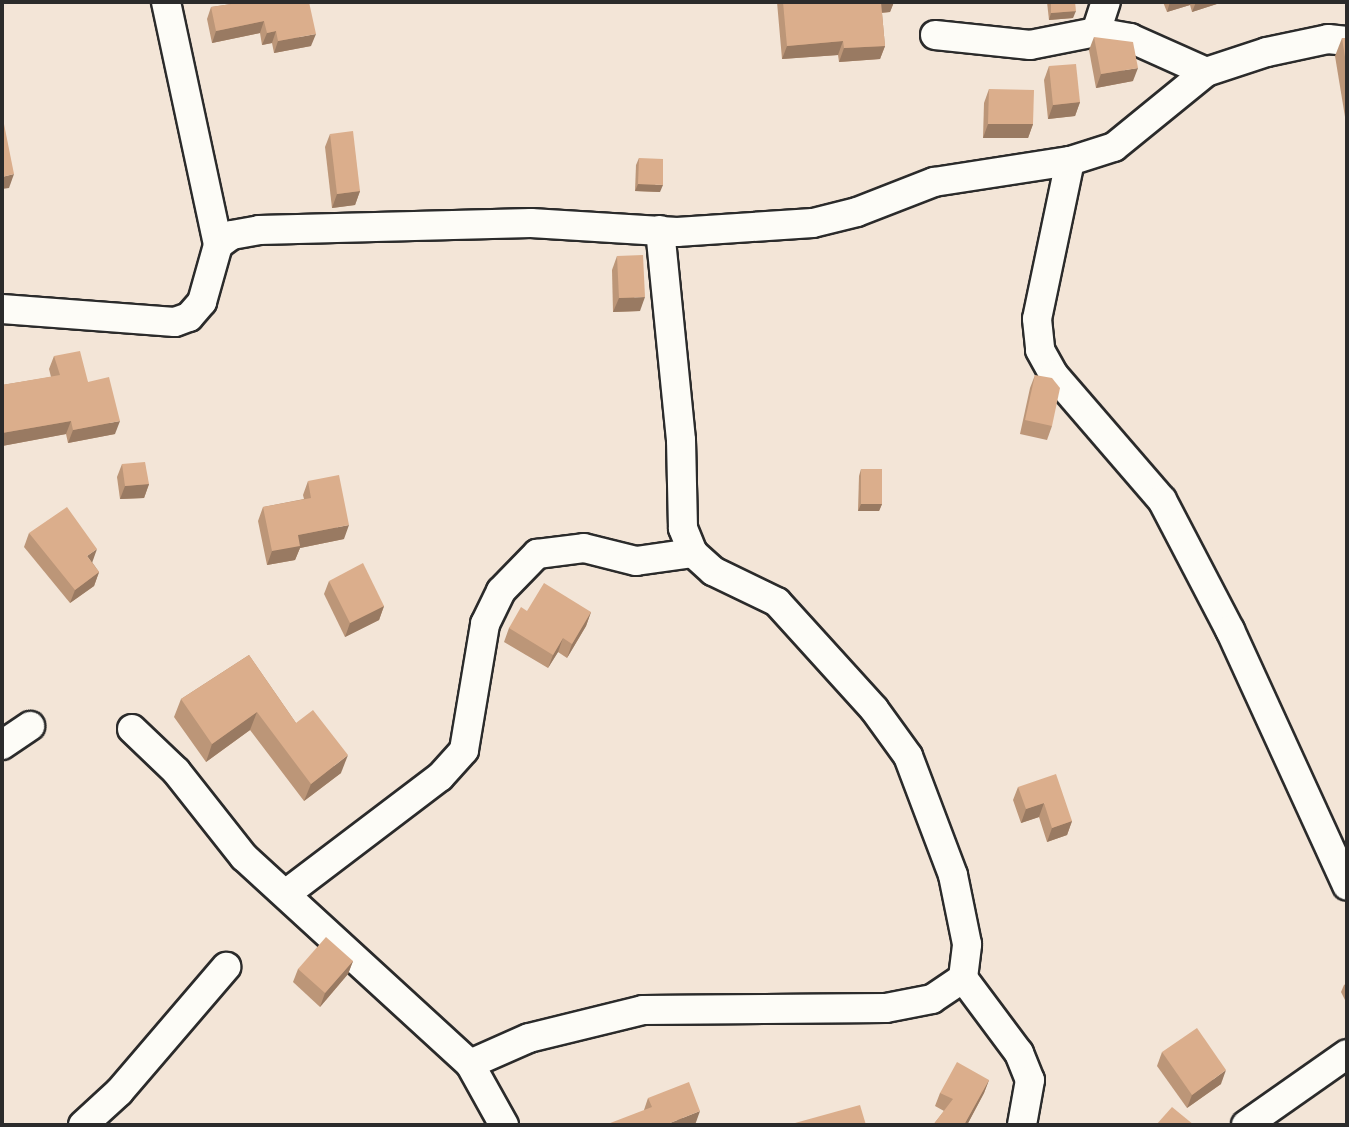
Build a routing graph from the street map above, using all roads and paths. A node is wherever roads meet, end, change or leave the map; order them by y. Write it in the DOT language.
graph roads {
  1 [pos="166,2"];
  2 [pos="1106,2"];
  3 [pos="1096,32"];
  4 [pos="934,35"];
  5 [pos="1347,41"];
  6 [pos="1206,72"];
  7 [pos="1070,161"];
  8 [pos="660,230"];
  9 [pos="218,245"];
  10 [pos="2,309"];
  11 [pos="692,553"];
  12 [pos="30,726"];
  13 [pos="132,729"];
  14 [pos="2,745"];
  15 [pos="1347,886"];
  16 [pos="287,893"];
  17 [pos="226,968"];
  18 [pos="964,978"];
  19 [pos="1347,1054"];
  20 [pos="470,1064"];
  21 [pos="83,1125"];
  22 [pos="504,1125"];
  23 [pos="1022,1125"];
  24 [pos="1246,1125"];
  1 -- 9 [label="street"];
  2 -- 3 [label="street"];
  3 -- 4 [label="street"];
  3 -- 6 [label="street"];
  5 -- 6 [label="street"];
  6 -- 7 [label="street"];
  7 -- 8 [label="street"];
  7 -- 15 [label="street"];
  8 -- 9 [label="street"];
  8 -- 11 [label="street"];
  9 -- 10 [label="street"];
  11 -- 16 [label="street"];
  11 -- 18 [label="street"];
  12 -- 14 [label="street"];
  13 -- 16 [label="street"];
  16 -- 20 [label="street"];
  17 -- 21 [label="street"];
  18 -- 20 [label="street"];
  18 -- 23 [label="street"];
  19 -- 24 [label="street"];
  20 -- 22 [label="street"];
}
